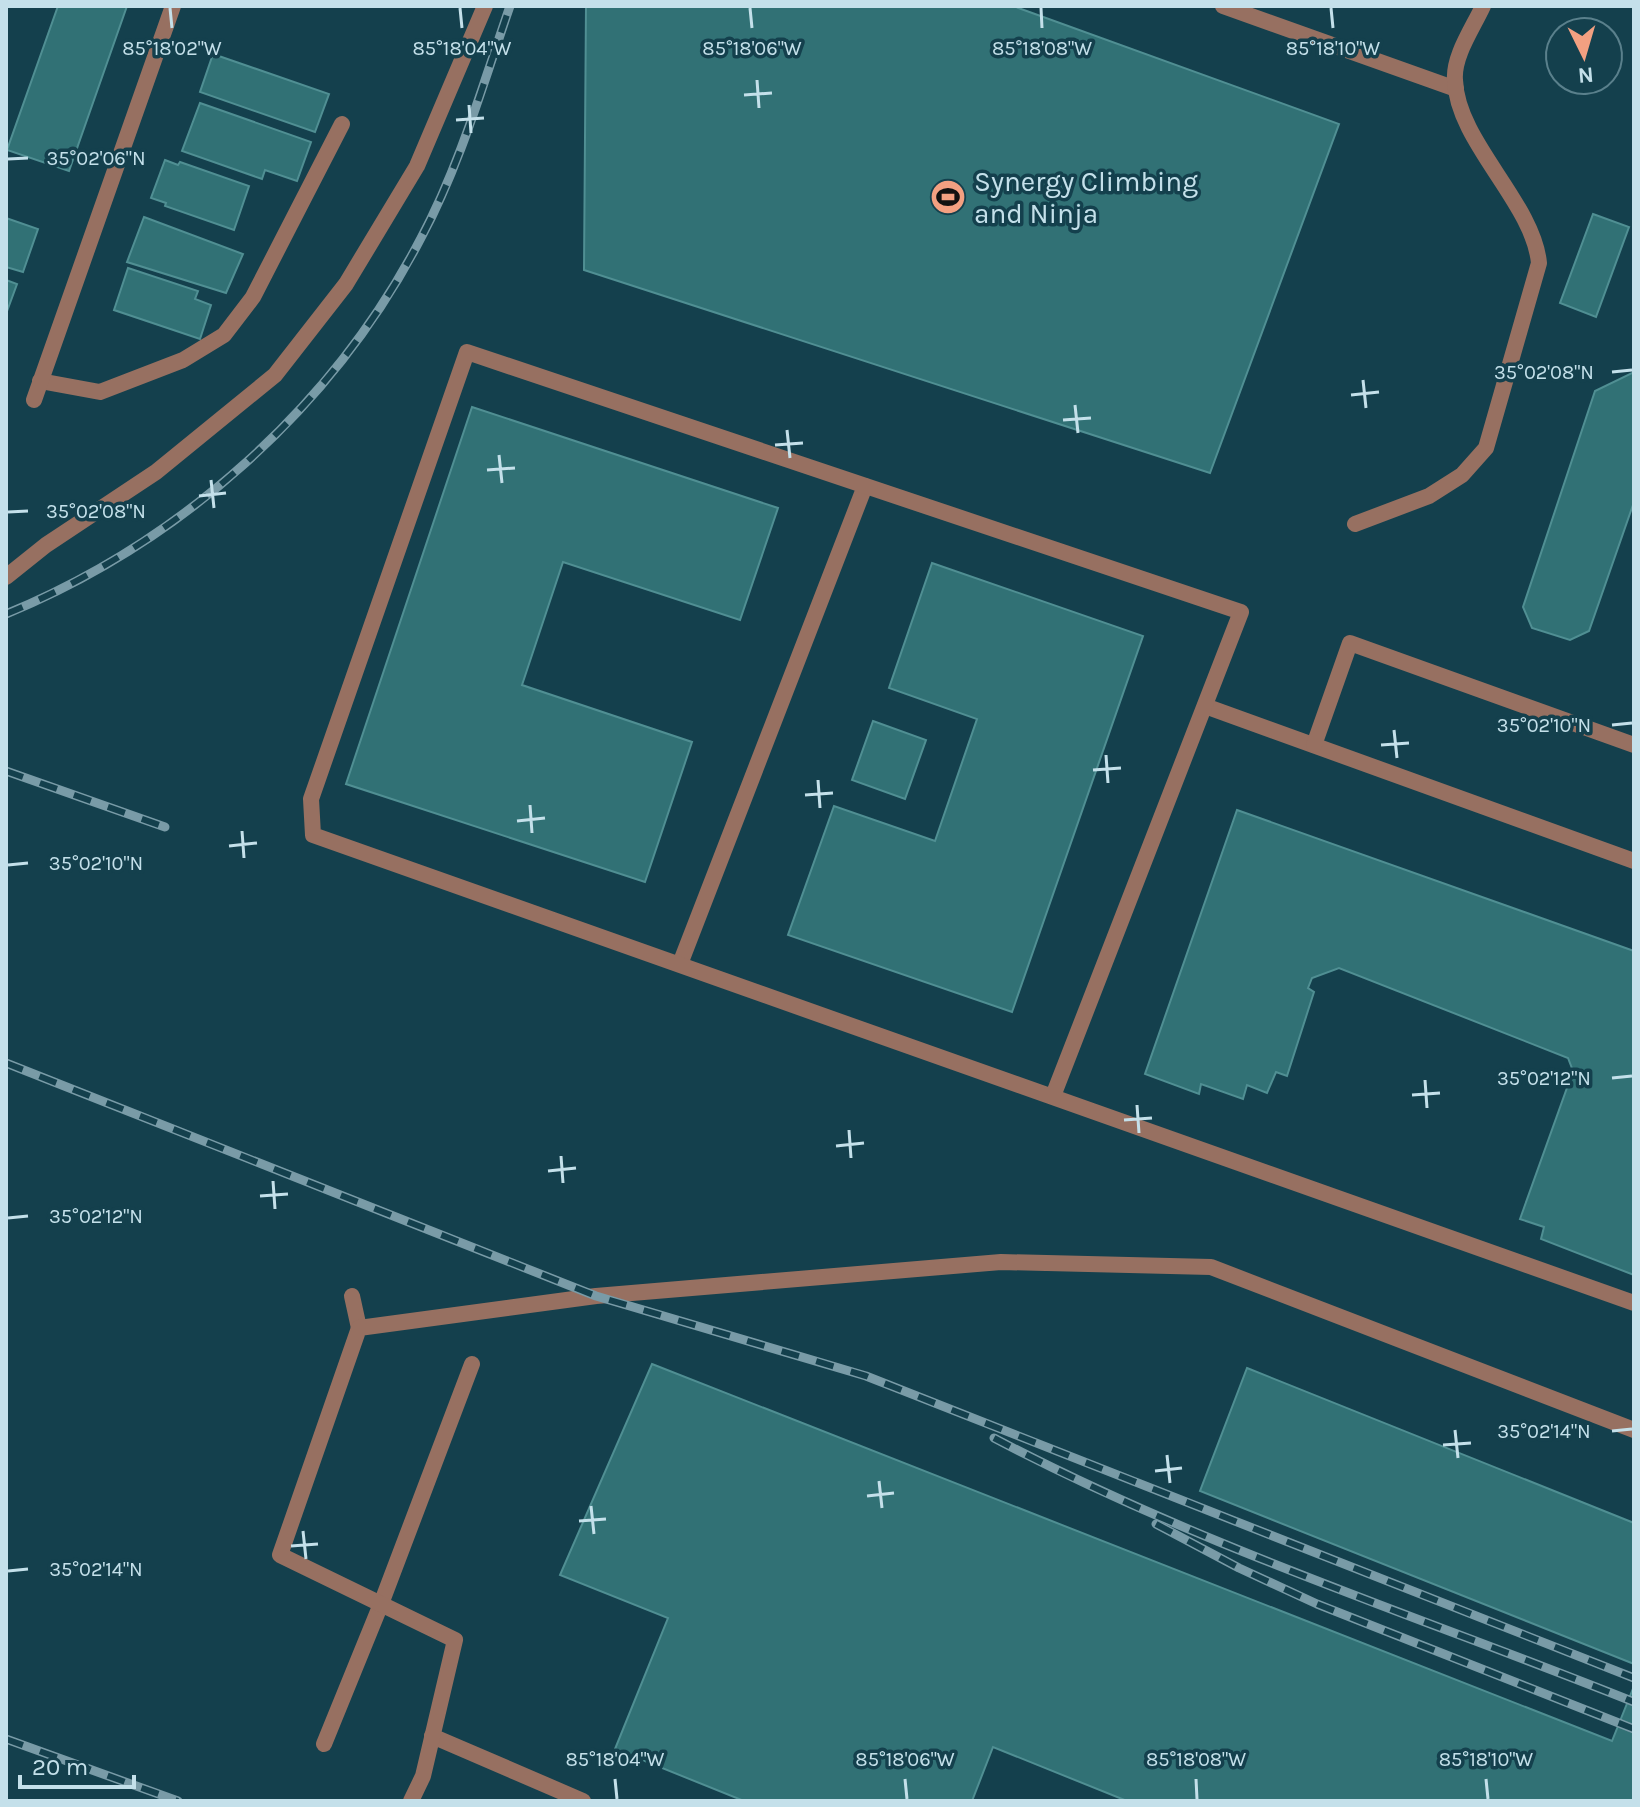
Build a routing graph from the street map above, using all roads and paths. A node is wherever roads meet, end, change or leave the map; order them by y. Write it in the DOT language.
graph roads {
  1 [pos="173,6"];
  2 [pos="485,6"];
  3 [pos="1223,6"];
  4 [pos="1483,6"];
  5 [pos="1456,89"];
  6 [pos="342,124"];
  7 [pos="40,381"];
  8 [pos="34,400"];
  9 [pos="865,486"];
  10 [pos="1355,524"];
  11 [pos="6,577"];
  12 [pos="1205,706"];
  13 [pos="1314,745"];
  14 [pos="1634,745"];
  15 [pos="1634,861"];
  16 [pos="680,964"];
  17 [pos="1053,1096"];
  18 [pos="352,1296"];
  19 [pos="1634,1303"];
  20 [pos="359,1328"];
  21 [pos="472,1364"];
  22 [pos="1634,1430"];
  23 [pos="381,1604"];
  24 [pos="432,1736"];
  25 [pos="324,1744"];
  26 [pos="411,1801"];
  27 [pos="583,1801"];
  1 -- 7 [label="street"];
  2 -- 11 [label="street"];
  3 -- 5 [label="street"];
  4 -- 5 [label="street"];
  5 -- 10 [label="street"];
  6 -- 7 [label="street"];
  7 -- 8 [label="street"];
  9 -- 12 [label="street"];
  9 -- 16 [label="street"];
  9 -- 16 [label="street"];
  12 -- 13 [label="street"];
  12 -- 17 [label="street"];
  13 -- 14 [label="street"];
  13 -- 15 [label="street"];
  16 -- 17 [label="street"];
  17 -- 19 [label="street"];
  18 -- 20 [label="street"];
  20 -- 22 [label="street"];
  20 -- 23 [label="street"];
  21 -- 23 [label="street"];
  23 -- 24 [label="street"];
  23 -- 25 [label="street"];
  24 -- 26 [label="street"];
  24 -- 27 [label="street"];
}
